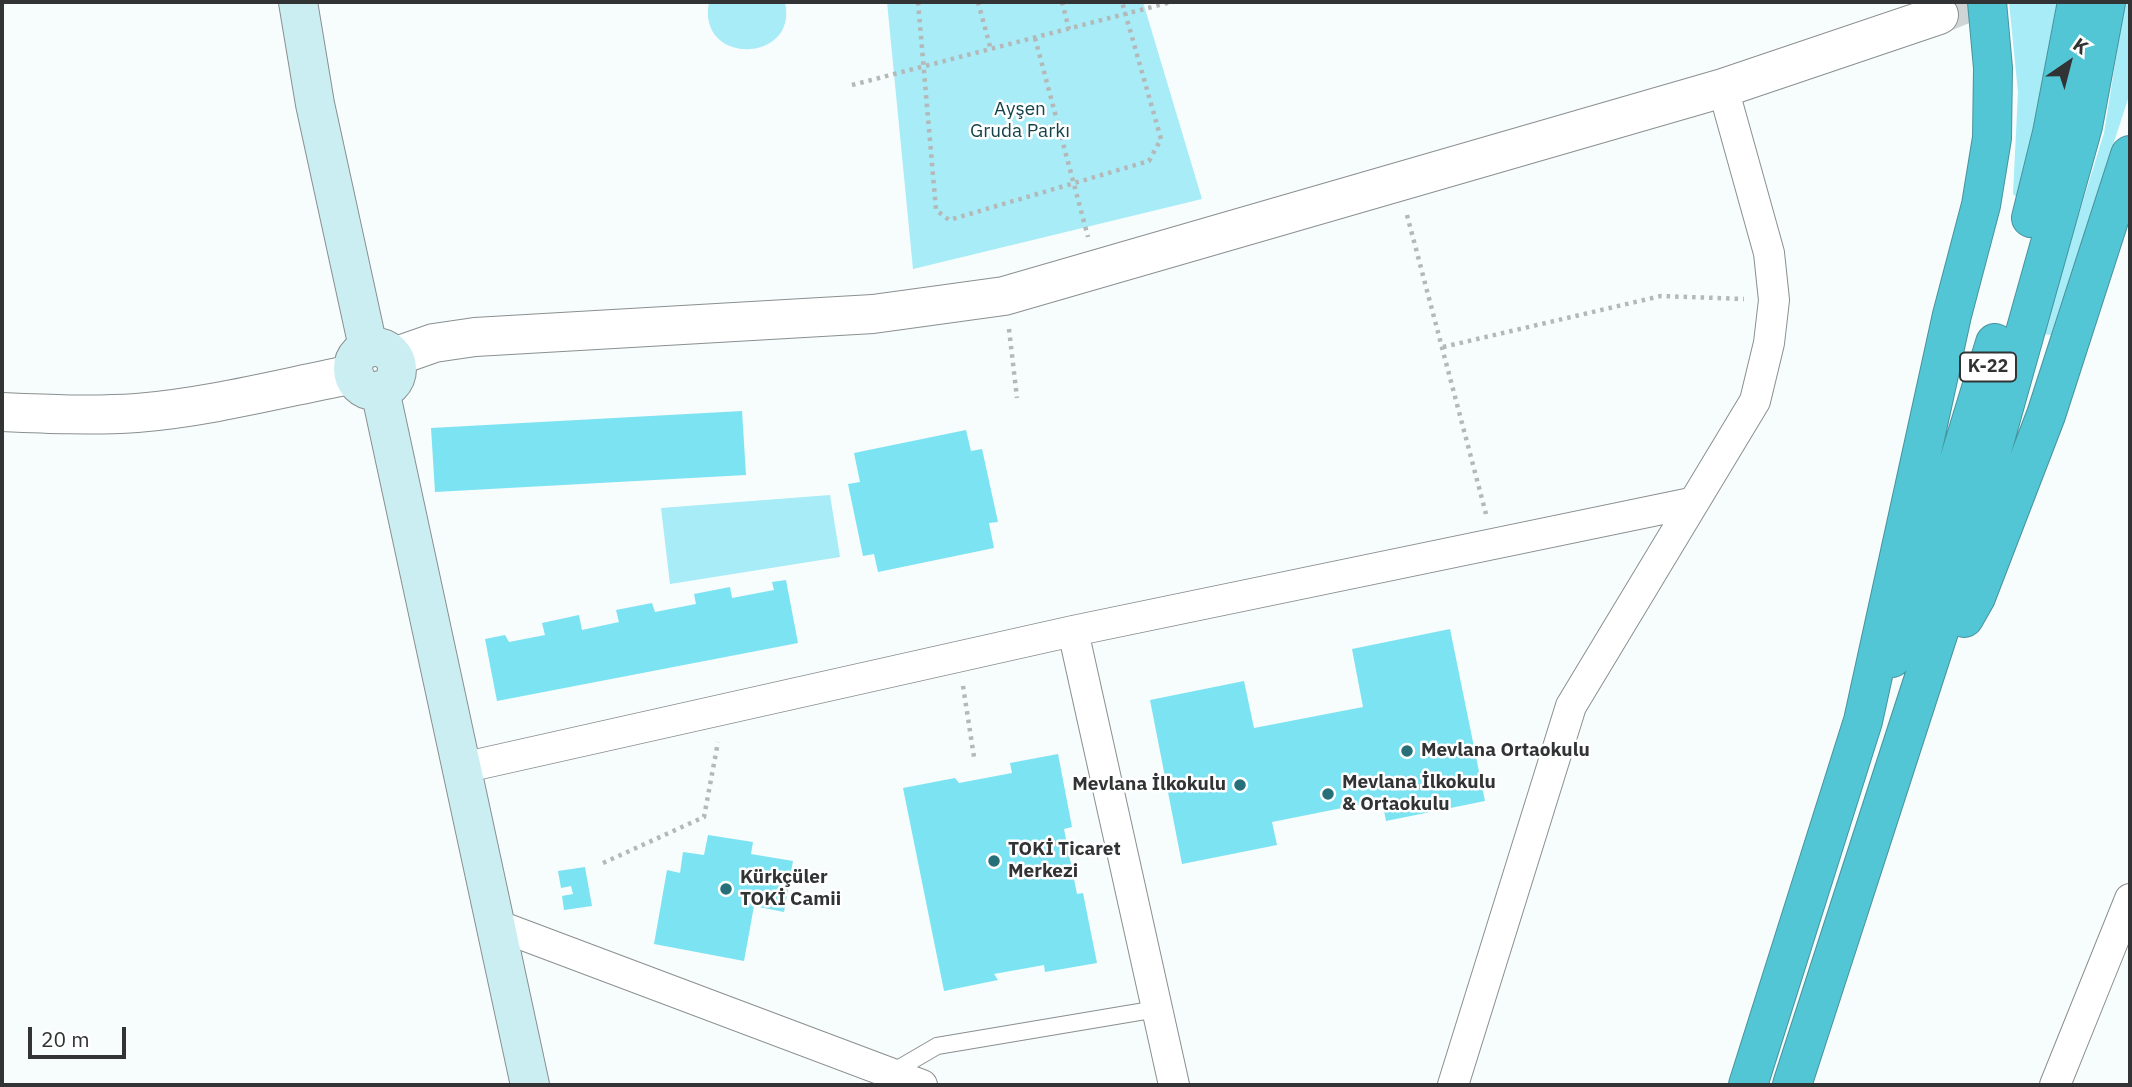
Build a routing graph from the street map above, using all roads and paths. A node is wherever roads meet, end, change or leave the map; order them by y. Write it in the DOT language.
graph roads {
  1 [pos="298,2"];
  2 [pos="918,2"];
  3 [pos="978,2"];
  4 [pos="1062,2"];
  5 [pos="1122,2"];
  6 [pos="1171,2"];
  7 [pos="1987,2"];
  8 [pos="2077,2"];
  9 [pos="2106,2"];
  10 [pos="1126,14"];
  11 [pos="1940,15"];
  12 [pos="1069,29"];
  13 [pos="1035,38"];
  14 [pos="991,50"];
  15 [pos="924,67"];
  16 [pos="852,85"];
  17 [pos="1723,88"];
  18 [pos="2130,155"];
  19 [pos="1071,183"];
  20 [pos="1399,184"];
  21 [pos="1097,269"];
  22 [pos="1004,296"];
  23 [pos="1774,300"];
  24 [pos="1443,347"];
  25 [pos="374,367"];
  26 [pos="1017,398"];
  27 [pos="2,412"];
  28 [pos="1691,503"];
  29 [pos="1494,545"];
  30 [pos="1073,631"];
  31 [pos="958,658"];
  32 [pos="1920,695"];
  33 [pos="724,710"];
  34 [pos="1863,721"];
  35 [pos="974,757"];
  36 [pos="462,768"];
  37 [pos="603,863"];
  38 [pos="2130,899"];
  39 [pos="494,924"];
  40 [pos="1157,1009"];
  41 [pos="889,1074"];
  42 [pos="530,1085"];
  43 [pos="922,1085"];
  44 [pos="1174,1085"];
  45 [pos="1453,1085"];
  46 [pos="1748,1085"];
  47 [pos="1792,1085"];
  48 [pos="2055,1085"];
  1 -- 25 [label="main road"];
  2 -- 15 [label="path"];
  3 -- 14 [label="path"];
  4 -- 12 [label="path"];
  5 -- 10 [label="path"];
  6 -- 10 [label="path"];
  7 -- 34 [label="highway"];
  8 -- 34 [label="highway, K-22"];
  9 -- 32 [label="highway, K-22"];
  10 -- 12 [label="path"];
  10 -- 19 [label="path"];
  11 -- 17 [label="street"];
  12 -- 13 [label="path"];
  13 -- 14 [label="path"];
  13 -- 19 [label="path"];
  14 -- 15 [label="path"];
  15 -- 16 [label="path"];
  15 -- 19 [label="path"];
  17 -- 20 [label="street"];
  17 -- 23 [label="street"];
  18 -- 32 [label="highway"];
  19 -- 21 [label="path"];
  20 -- 21 [label="street"];
  20 -- 24 [label="path"];
  21 -- 22 [label="street"];
  22 -- 25 [label="street"];
  22 -- 26 [label="path"];
  23 -- 24 [label="path"];
  23 -- 28 [label="street"];
  24 -- 29 [label="path"];
  25 -- 27 [label="street"];
  25 -- 36 [label="main road"];
  28 -- 29 [label="street"];
  28 -- 45 [label="street"];
  29 -- 30 [label="street"];
  30 -- 31 [label="street"];
  30 -- 40 [label="street"];
  31 -- 33 [label="street"];
  31 -- 35 [label="path"];
  32 -- 47 [label="highway"];
  33 -- 36 [label="street"];
  33 -- 37 [label="path"];
  34 -- 46 [label="highway"];
  36 -- 39 [label="main road"];
  38 -- 48 [label="street"];
  39 -- 41 [label="street"];
  39 -- 42 [label="main road"];
  40 -- 41 [label="lane"];
  40 -- 44 [label="street"];
  41 -- 43 [label="street"];
}
